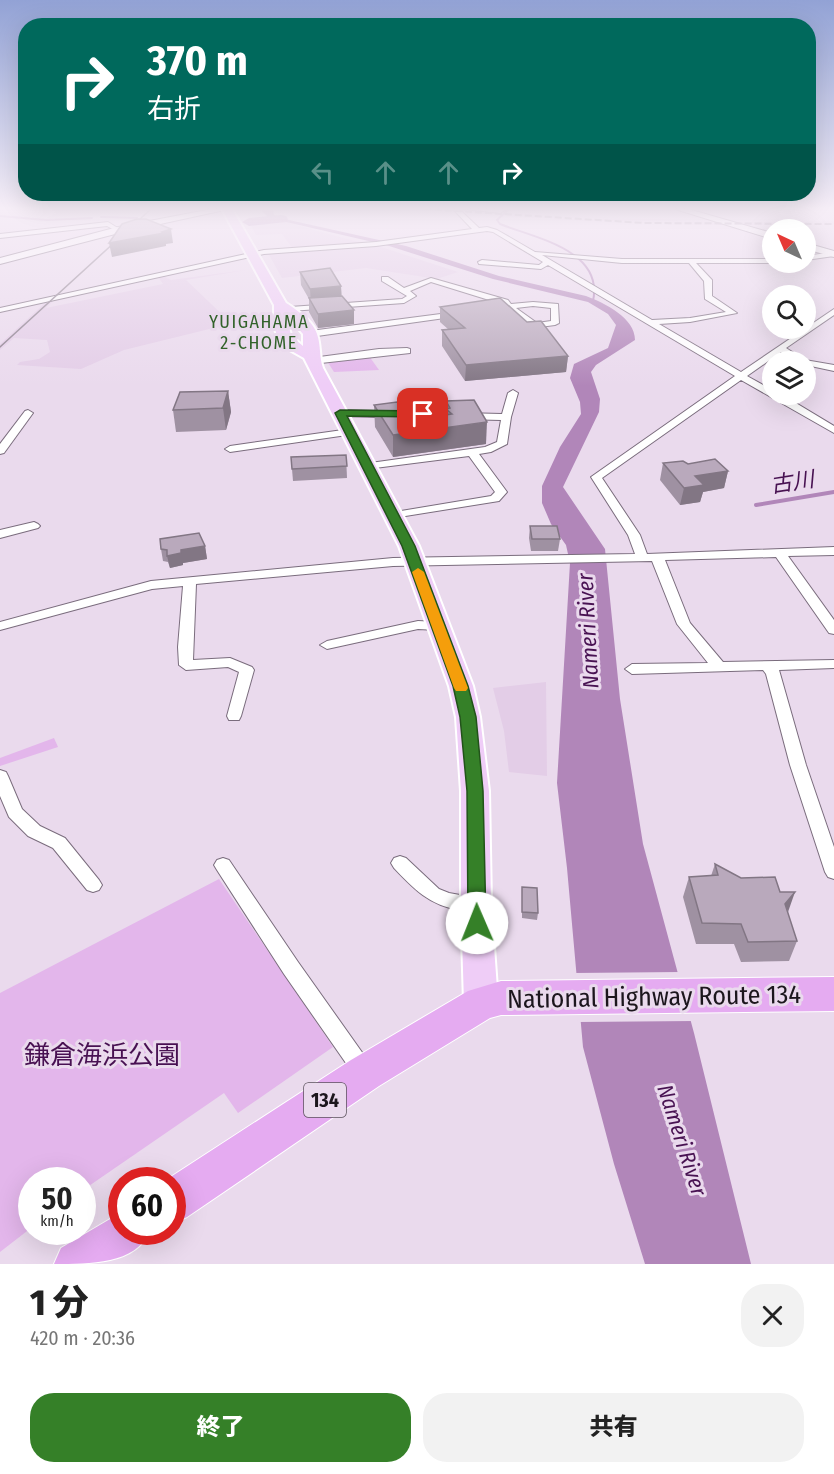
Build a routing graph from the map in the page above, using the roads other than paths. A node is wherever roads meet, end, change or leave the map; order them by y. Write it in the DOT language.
graph roads {
  1 [pos="195,268"];
  2 [pos="262,268"];
  3 [pos="559,268"];
  4 [pos="696,268"];
  5 [pos="149,270"];
  6 [pos="158,276"];
  7 [pos="385,279"];
  8 [pos="403,291"];
  9 [pos="404,301"];
  10 [pos="286,307"];
  11 [pos="508,307"];
  12 [pos="486,309"];
  13 [pos="0,310"];
  14 [pos="834,311"];
  15 [pos="465,312"];
  16 [pos="422,319"];
  17 [pos="652,322"];
  18 [pos="309,334"];
  19 [pos="780,348"];
  20 [pos="407,351"];
  21 [pos="785,351"];
  22 [pos="312,359"];
  23 [pos="816,364"];
  24 [pos="834,368"];
  25 [pos="741,376"];
  26 [pos="762,388"];
  27 [pos="513,393"];
  28 [pos="792,405"];
  29 [pos="28,413"];
  30 [pos="340,413"];
  31 [pos="506,417"];
  32 [pos="834,430"];
  33 [pos="350,432"];
  34 [pos="230,449"];
  35 [pos="0,452"];
  36 [pos="472,452"];
  37 [pos="367,466"];
  38 [pos="393,515"];
  39 [pos="34,526"];
  40 [pos="0,534"];
  41 [pos="834,551"];
  42 [pos="780,554"];
  43 [pos="650,558"];
  44 [pos="414,560"];
  45 [pos="190,582"];
  46 [pos="0,626"];
  47 [pos="437,626"];
  48 [pos="834,630"];
  49 [pos="327,645"];
  50 [pos="834,664"];
  51 [pos="718,666"];
  52 [pos="767,666"];
  53 [pos="632,669"];
  54 [pos="234,716"];
  55 [pos="0,776"];
  56 [pos="400,863"];
  57 [pos="224,865"];
  58 [pos="834,872"];
  59 [pos="93,885"];
  60 [pos="476,904"];
  61 [pos="834,994"];
  62 [pos="482,1003"];
  63 [pos="365,1073"];
  64 [pos="186,1193"];
  65 [pos="108,1244"];
  66 [pos="77,1264"];
  1 -- 6 [label="street"];
  2 -- 10 [label="main road"];
  3 -- 17 [label="street"];
  4 -- 17 [label="street"];
  5 -- 6 [label="street"];
  6 -- 13 [label="street"];
  7 -- 8 [label="street"];
  8 -- 9 [label="street"];
  8 -- 11 [label="street"];
  9 -- 10 [label="street"];
  9 -- 16 [label="street"];
  10 -- 18 [label="main road"];
  10 -- 22 [label="main road"];
  11 -- 11 [label="street"];
  11 -- 12 [label="street"];
  14 -- 19 [label="street"];
  15 -- 16 [label="street"];
  16 -- 18 [label="street"];
  17 -- 25 [label="street"];
  18 -- 22 [label="main road"];
  19 -- 21 [label="street"];
  19 -- 25 [label="street"];
  20 -- 22 [label="street"];
  22 -- 30 [label="main road"];
  23 -- 24 [label="street"];
  25 -- 26 [label="street"];
  25 -- 43 [label="street"];
  27 -- 31 [label="street"];
  28 -- 32 [label="street"];
  29 -- 35 [label="street"];
  30 -- 31 [label="street"];
  30 -- 33 [label="main road"];
  31 -- 36 [label="street"];
  33 -- 34 [label="street"];
  33 -- 37 [label="main road"];
  36 -- 37 [label="street"];
  36 -- 38 [label="street"];
  37 -- 38 [label="main road"];
  38 -- 44 [label="main road"];
  39 -- 40 [label="street"];
  41 -- 42 [label="street"];
  42 -- 43 [label="street"];
  42 -- 48 [label="street"];
  43 -- 44 [label="street"];
  43 -- 51 [label="street"];
  44 -- 45 [label="street"];
  44 -- 47 [label="main road"];
  45 -- 46 [label="street"];
  45 -- 54 [label="street"];
  47 -- 49 [label="street"];
  47 -- 60 [label="main road"];
  50 -- 52 [label="street"];
  51 -- 52 [label="street"];
  51 -- 53 [label="street"];
  52 -- 58 [label="street"];
  55 -- 59 [label="street"];
  56 -- 60 [label="street"];
  57 -- 63 [label="street"];
  60 -- 62 [label="main road"];
  61 -- 62 [label="highway, National Highway Route 134 / 134"];
  62 -- 63 [label="highway, National Highway Route 134 / 134"];
  63 -- 64 [label="highway, National Highway Route 134 / 134"];
  65 -- 66 [label="highway"];
}
